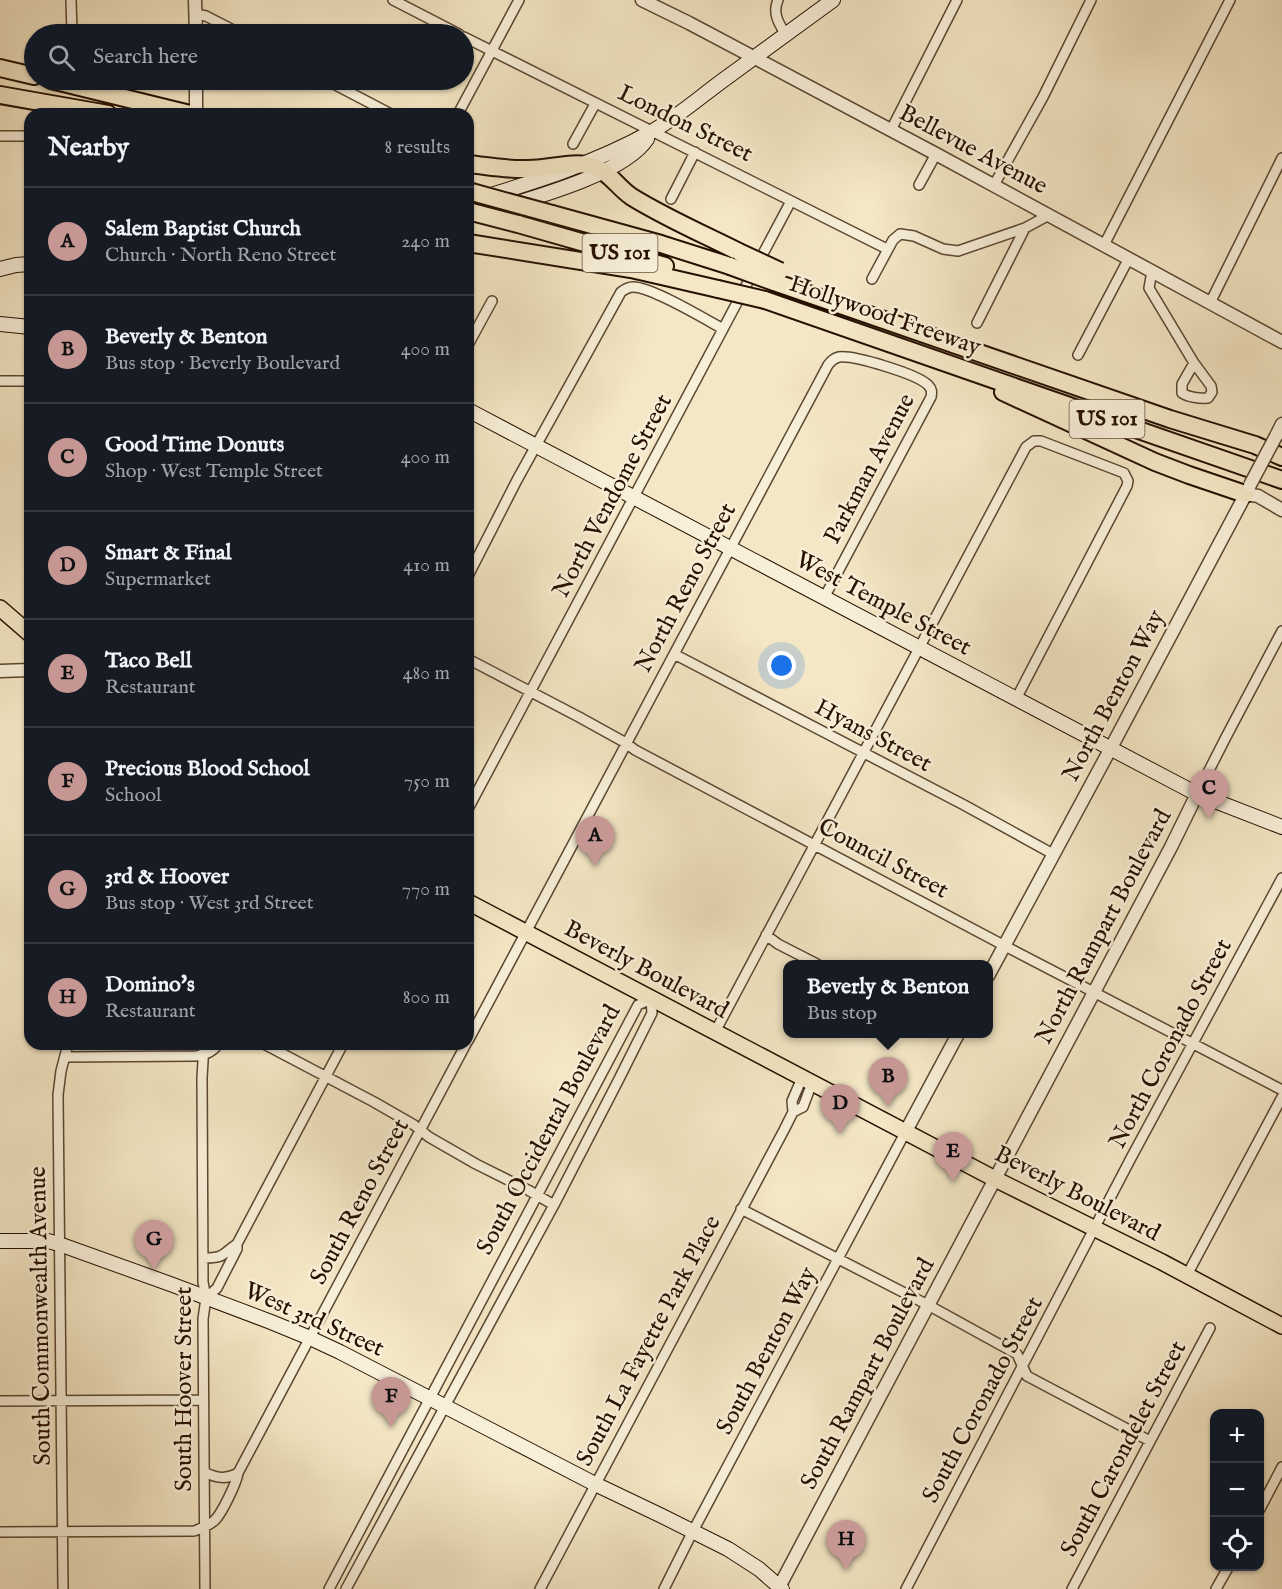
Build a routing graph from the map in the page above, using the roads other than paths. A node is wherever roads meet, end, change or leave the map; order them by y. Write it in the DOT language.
graph roads {
  1 [pos="71,0"];
  2 [pos="195,0"];
  3 [pos="393,0"];
  4 [pos="519,0"];
  5 [pos="778,0"];
  6 [pos="833,0"];
  7 [pos="957,0"];
  8 [pos="1091,0"];
  9 [pos="1230,0"];
  10 [pos="648,1"];
  11 [pos="196,14"];
  12 [pos="72,24"];
  13 [pos="196,24"];
  14 [pos="222,24"];
  15 [pos="440,24"];
  16 [pos="786,35"];
  17 [pos="474,42"];
  18 [pos="492,52"];
  19 [pos="753,58"];
  20 [pos="0,68"];
  21 [pos="24,74"];
  22 [pos="474,85"];
  23 [pos="93,90"];
  24 [pos="196,90"];
  25 [pos="345,90"];
  26 [pos="471,90"];
  27 [pos="0,97"];
  28 [pos="52,103"];
  29 [pos="595,104"];
  30 [pos="67,108"];
  31 [pos="77,108"];
  32 [pos="168,108"];
  33 [pos="196,108"];
  34 [pos="380,108"];
  35 [pos="461,108"];
  36 [pos="891,130"];
  37 [pos="651,132"];
  38 [pos="0,136"];
  39 [pos="24,136"];
  40 [pos="573,144"];
  41 [pos="695,152"];
  42 [pos="936,154"];
  43 [pos="1282,158"];
  44 [pos="581,164"];
  45 [pos="474,165"];
  46 [pos="604,171"];
  47 [pos="919,185"];
  48 [pos="994,185"];
  49 [pos="474,193"];
  50 [pos="671,199"];
  51 [pos="474,200"];
  52 [pos="791,201"];
  53 [pos="474,213"];
  54 [pos="1049,215"];
  55 [pos="474,216"];
  56 [pos="1025,228"];
  57 [pos="474,244"];
  58 [pos="1104,245"];
  59 [pos="887,249"];
  60 [pos="0,258"];
  61 [pos="1129,258"];
  62 [pos="735,259"];
  63 [pos="24,263"];
  64 [pos="24,264"];
  65 [pos="0,269"];
  66 [pos="1152,271"];
  67 [pos="872,279"];
  68 [pos="719,287"];
  69 [pos="492,301"];
  70 [pos="1210,303"];
  71 [pos="977,323"];
  72 [pos="0,324"];
  73 [pos="24,326"];
  74 [pos="723,329"];
  75 [pos="474,334"];
  76 [pos="1282,342"];
  77 [pos="1078,355"];
  78 [pos="932,358"];
  79 [pos="1194,363"];
  80 [pos="0,381"];
  81 [pos="24,381"];
  82 [pos="932,390"];
  83 [pos="474,413"];
  84 [pos="1282,424"];
  85 [pos="1279,442"];
  86 [pos="1255,445"];
  87 [pos="536,446"];
  88 [pos="1282,457"];
  89 [pos="1282,480"];
  90 [pos="1248,490"];
  91 [pos="633,497"];
  92 [pos="1282,510"];
  93 [pos="729,549"];
  94 [pos="474,565"];
  95 [pos="824,598"];
  96 [pos="0,608"];
  97 [pos="24,629"];
  98 [pos="1282,633"];
  99 [pos="919,648"];
  100 [pos="674,654"];
  101 [pos="474,662"];
  102 [pos="24,670"];
  103 [pos="0,671"];
  104 [pos="531,692"];
  105 [pos="1016,699"];
  106 [pos="626,743"];
  107 [pos="1110,749"];
  108 [pos="863,753"];
  109 [pos="1197,794"];
  110 [pos="474,797"];
  111 [pos="1282,827"];
  112 [pos="814,845"];
  113 [pos="1053,854"];
  114 [pos="1282,878"];
  115 [pos="474,905"];
  116 [pos="526,932"];
  117 [pos="766,935"];
  118 [pos="1005,946"];
  119 [pos="809,960"];
  120 [pos="993,967"];
  121 [pos="1094,992"];
  122 [pos="651,999"];
  123 [pos="474,1030"];
  124 [pos="716,1032"];
  125 [pos="952,1038"];
  126 [pos="1193,1042"];
  127 [pos="67,1050"];
  128 [pos="204,1050"];
  129 [pos="212,1050"];
  130 [pos="275,1050"];
  131 [pos="340,1050"];
  132 [pos="463,1050"];
  133 [pos="204,1055"];
  134 [pos="65,1058"];
  135 [pos="326,1077"];
  136 [pos="807,1080"];
  137 [pos="1282,1090"];
  138 [pos="1282,1097"];
  139 [pos="420,1130"];
  140 [pos="906,1131"];
  141 [pos="994,1179"];
  142 [pos="537,1195"];
  143 [pos="554,1204"];
  144 [pos="741,1209"];
  145 [pos="1095,1229"];
  146 [pos="0,1241"];
  147 [pos="59,1244"];
  148 [pos="237,1244"];
  149 [pos="203,1258"];
  150 [pos="838,1260"];
  151 [pos="1187,1275"];
  152 [pos="206,1298"];
  153 [pos="928,1305"];
  154 [pos="1282,1326"];
  155 [pos="1210,1328"];
  156 [pos="310,1338"];
  157 [pos="1022,1366"];
  158 [pos="429,1398"];
  159 [pos="61,1400"];
  160 [pos="203,1400"];
  161 [pos="0,1401"];
  162 [pos="445,1407"];
  163 [pos="1150,1441"];
  164 [pos="1282,1468"];
  165 [pos="204,1472"];
  166 [pos="238,1473"];
  167 [pos="594,1484"];
  168 [pos="1264,1502"];
  169 [pos="205,1528"];
  170 [pos="63,1531"];
  171 [pos="693,1531"];
  172 [pos="0,1532"];
  173 [pos="1225,1571"];
  174 [pos="780,1588"];
  175 [pos="63,1589"];
  176 [pos="205,1589"];
  177 [pos="328,1589"];
  178 [pos="346,1589"];
  179 [pos="540,1589"];
  180 [pos="664,1589"];
  181 [pos="906,1589"];
  182 [pos="1072,1589"];
  183 [pos="1216,1589"];
  1 -- 12 [label="street"];
  2 -- 11 [label="street"];
  3 -- 15 [label="street"];
  4 -- 18 [label="street"];
  5 -- 16 [label="street"];
  6 -- 16 [label="main road"];
  7 -- 36 [label="street"];
  8 -- 48 [label="street"];
  9 -- 58 [label="street"];
  10 -- 19 [label="street, Bellevue Avenue"];
  11 -- 13 [label="street"];
  11 -- 14 [label="street"];
  16 -- 19 [label="main road"];
  17 -- 18 [label="street, London Street"];
  18 -- 22 [label="street"];
  18 -- 29 [label="street, London Street"];
  19 -- 36 [label="street, Bellevue Avenue"];
  19 -- 37 [label="main road"];
  20 -- 21 [label="highway"];
  23 -- 32 [label="highway"];
  24 -- 33 [label="street"];
  25 -- 34 [label="street"];
  26 -- 35 [label="street"];
  27 -- 28 [label="highway"];
  28 -- 30 [label="highway"];
  28 -- 31 [label="highway"];
  29 -- 37 [label="street, London Street"];
  29 -- 40 [label="street"];
  36 -- 42 [label="street, Bellevue Avenue"];
  37 -- 41 [label="street, London Street"];
  37 -- 44 [label="main road"];
  37 -- 46 [label="main road"];
  38 -- 39 [label="street"];
  41 -- 50 [label="street"];
  41 -- 52 [label="street, London Street"];
  42 -- 47 [label="street"];
  42 -- 48 [label="street, Bellevue Avenue"];
  43 -- 70 [label="street"];
  44 -- 45 [label="highway"];
  44 -- 46 [label="highway"];
  44 -- 51 [label="main road"];
  46 -- 55 [label="main road"];
  46 -- 62 [label="highway"];
  48 -- 54 [label="street, Bellevue Avenue"];
  49 -- 62 [label="highway, Hollywood Freeway / US 101, bridge"];
  52 -- 59 [label="street, London Street"];
  52 -- 74 [label="street, North Vendome Street"];
  53 -- 68 [label="highway, Hollywood Freeway / US 101, bridge"];
  54 -- 56 [label="street"];
  54 -- 58 [label="street, Bellevue Avenue"];
  56 -- 59 [label="street"];
  56 -- 71 [label="street"];
  57 -- 68 [label="highway"];
  58 -- 61 [label="street, Bellevue Avenue"];
  59 -- 67 [label="street"];
  60 -- 63 [label="main road"];
  61 -- 66 [label="street, Bellevue Avenue"];
  61 -- 77 [label="street"];
  62 -- 86 [label="highway, Hollywood Freeway / US 101, bridge"];
  64 -- 65 [label="main road"];
  66 -- 70 [label="street, Bellevue Avenue"];
  66 -- 79 [label="street"];
  68 -- 78 [label="highway, Hollywood Freeway / US 101, bridge"];
  69 -- 75 [label="street"];
  70 -- 76 [label="street, Bellevue Avenue"];
  72 -- 73 [label="main road"];
  74 -- 87 [label="street"];
  74 -- 91 [label="street, North Vendome Street"];
  78 -- 89 [label="highway, Hollywood Freeway / US 101"];
  78 -- 90 [label="highway"];
  80 -- 81 [label="street"];
  82 -- 93 [label="street, North Reno Street"];
  82 -- 95 [label="street, Parkman Avenue"];
  83 -- 87 [label="main road, West Temple Street"];
  84 -- 85 [label="street, North Benton Way"];
  85 -- 86 [label="highway"];
  85 -- 90 [label="street, North Benton Way, bridge"];
  86 -- 88 [label="highway, Hollywood Freeway / US 101"];
  87 -- 91 [label="main road, West Temple Street"];
  87 -- 94 [label="street"];
  90 -- 92 [label="street"];
  90 -- 107 [label="street, North Benton Way"];
  91 -- 93 [label="main road, West Temple Street"];
  91 -- 104 [label="street, North Vendome Street"];
  93 -- 95 [label="main road, West Temple Street"];
  93 -- 100 [label="street, North Reno Street"];
  95 -- 99 [label="main road, West Temple Street"];
  96 -- 97 [label="main road"];
  98 -- 109 [label="street, North Rampart Boulevard"];
  99 -- 105 [label="main road, West Temple Street"];
  99 -- 105 [label="street"];
  99 -- 108 [label="street"];
  100 -- 106 [label="street, North Reno Street"];
  100 -- 108 [label="street, Hyans Street"];
  101 -- 104 [label="street, Council Street"];
  102 -- 103 [label="street"];
  104 -- 106 [label="street, Council Street"];
  104 -- 110 [label="street, North Vendome Street"];
  105 -- 107 [label="main road, West Temple Street"];
  106 -- 112 [label="street, Council Street"];
  106 -- 116 [label="street, North Reno Street"];
  107 -- 109 [label="main road, West Temple Street"];
  107 -- 113 [label="street, North Benton Way"];
  108 -- 112 [label="street"];
  108 -- 113 [label="street, Hyans Street"];
  109 -- 111 [label="main road, West Temple Street"];
  109 -- 121 [label="street, North Rampart Boulevard"];
  112 -- 117 [label="street"];
  112 -- 118 [label="street, Council Street"];
  113 -- 118 [label="street, North Benton Way"];
  114 -- 126 [label="street, North Coronado Street"];
  115 -- 116 [label="main road, Beverly Boulevard"];
  116 -- 122 [label="main road, Beverly Boulevard"];
  116 -- 123 [label="street, South Reno Street"];
  117 -- 119 [label="street"];
  117 -- 124 [label="street"];
  118 -- 120 [label="street, North Benton Way"];
  118 -- 121 [label="street, Council Street"];
  121 -- 126 [label="street, Council Street"];
  121 -- 141 [label="street, North Rampart Boulevard"];
  122 -- 124 [label="main road, Beverly Boulevard"];
  122 -- 142 [label="street, South Occidental Boulevard"];
  122 -- 143 [label="street, South Occidental Boulevard"];
  124 -- 136 [label="main road, Beverly Boulevard"];
  125 -- 140 [label="street"];
  126 -- 137 [label="street, Council Street"];
  126 -- 145 [label="street, North Coronado Street"];
  127 -- 134 [label="street, South Commonwealth Avenue"];
  128 -- 133 [label="street, South Hoover Street"];
  129 -- 133 [label="street"];
  130 -- 135 [label="street"];
  131 -- 135 [label="street"];
  132 -- 139 [label="street, South Reno Street"];
  133 -- 134 [label="street"];
  133 -- 149 [label="street, South Hoover Street"];
  134 -- 147 [label="street, South Commonwealth Avenue"];
  135 -- 139 [label="street"];
  135 -- 148 [label="street"];
  136 -- 140 [label="main road, Beverly Boulevard"];
  136 -- 144 [label="street, South La Fayette Park Place"];
  138 -- 151 [label="street"];
  139 -- 142 [label="street"];
  139 -- 156 [label="street, South Reno Street"];
  140 -- 141 [label="main road, Beverly Boulevard"];
  140 -- 150 [label="street, South Benton Way"];
  141 -- 145 [label="main road, Beverly Boulevard"];
  141 -- 153 [label="street, South Rampart Boulevard"];
  142 -- 143 [label="street"];
  142 -- 158 [label="street, South Occidental Boulevard"];
  143 -- 162 [label="street, South Occidental Boulevard"];
  144 -- 150 [label="street"];
  144 -- 167 [label="street, South La Fayette Park Place"];
  145 -- 151 [label="main road, Beverly Boulevard"];
  145 -- 157 [label="street, South Coronado Street"];
  146 -- 147 [label="main road, West 3rd Street"];
  147 -- 152 [label="main road, West 3rd Street"];
  147 -- 159 [label="street, South Commonwealth Avenue"];
  148 -- 149 [label="street"];
  148 -- 152 [label="street"];
  149 -- 152 [label="street, South Hoover Street"];
  150 -- 153 [label="street"];
  150 -- 171 [label="street, South Benton Way"];
  151 -- 154 [label="main road, Beverly Boulevard"];
  152 -- 156 [label="main road, West 3rd Street"];
  152 -- 160 [label="street, South Hoover Street"];
  153 -- 157 [label="street"];
  153 -- 174 [label="street, South Rampart Boulevard"];
  155 -- 163 [label="street, South Carondelet Street"];
  156 -- 158 [label="main road, West 3rd Street"];
  156 -- 166 [label="street, South Reno Street"];
  157 -- 163 [label="street"];
  157 -- 181 [label="street, South Coronado Street"];
  158 -- 162 [label="main road, West 3rd Street"];
  158 -- 177 [label="street, South Occidental Boulevard"];
  159 -- 160 [label="street"];
  159 -- 161 [label="street"];
  159 -- 170 [label="street, South Commonwealth Avenue"];
  160 -- 165 [label="street, South Hoover Street"];
  162 -- 167 [label="main road, West 3rd Street"];
  162 -- 178 [label="street, South Occidental Boulevard"];
  163 -- 182 [label="street, South Carondelet Street"];
  164 -- 168 [label="street"];
  165 -- 166 [label="street"];
  165 -- 169 [label="street, South Hoover Street"];
  166 -- 169 [label="street, South Reno Street"];
  167 -- 171 [label="main road, West 3rd Street"];
  167 -- 179 [label="street, South La Fayette Park Place"];
  169 -- 170 [label="street"];
  169 -- 176 [label="street, South Hoover Street"];
  170 -- 172 [label="street"];
  170 -- 175 [label="street, South Commonwealth Avenue"];
  171 -- 174 [label="main road, West 3rd Street"];
  171 -- 180 [label="street, South Benton Way"];
  173 -- 183 [label="street"];
}
